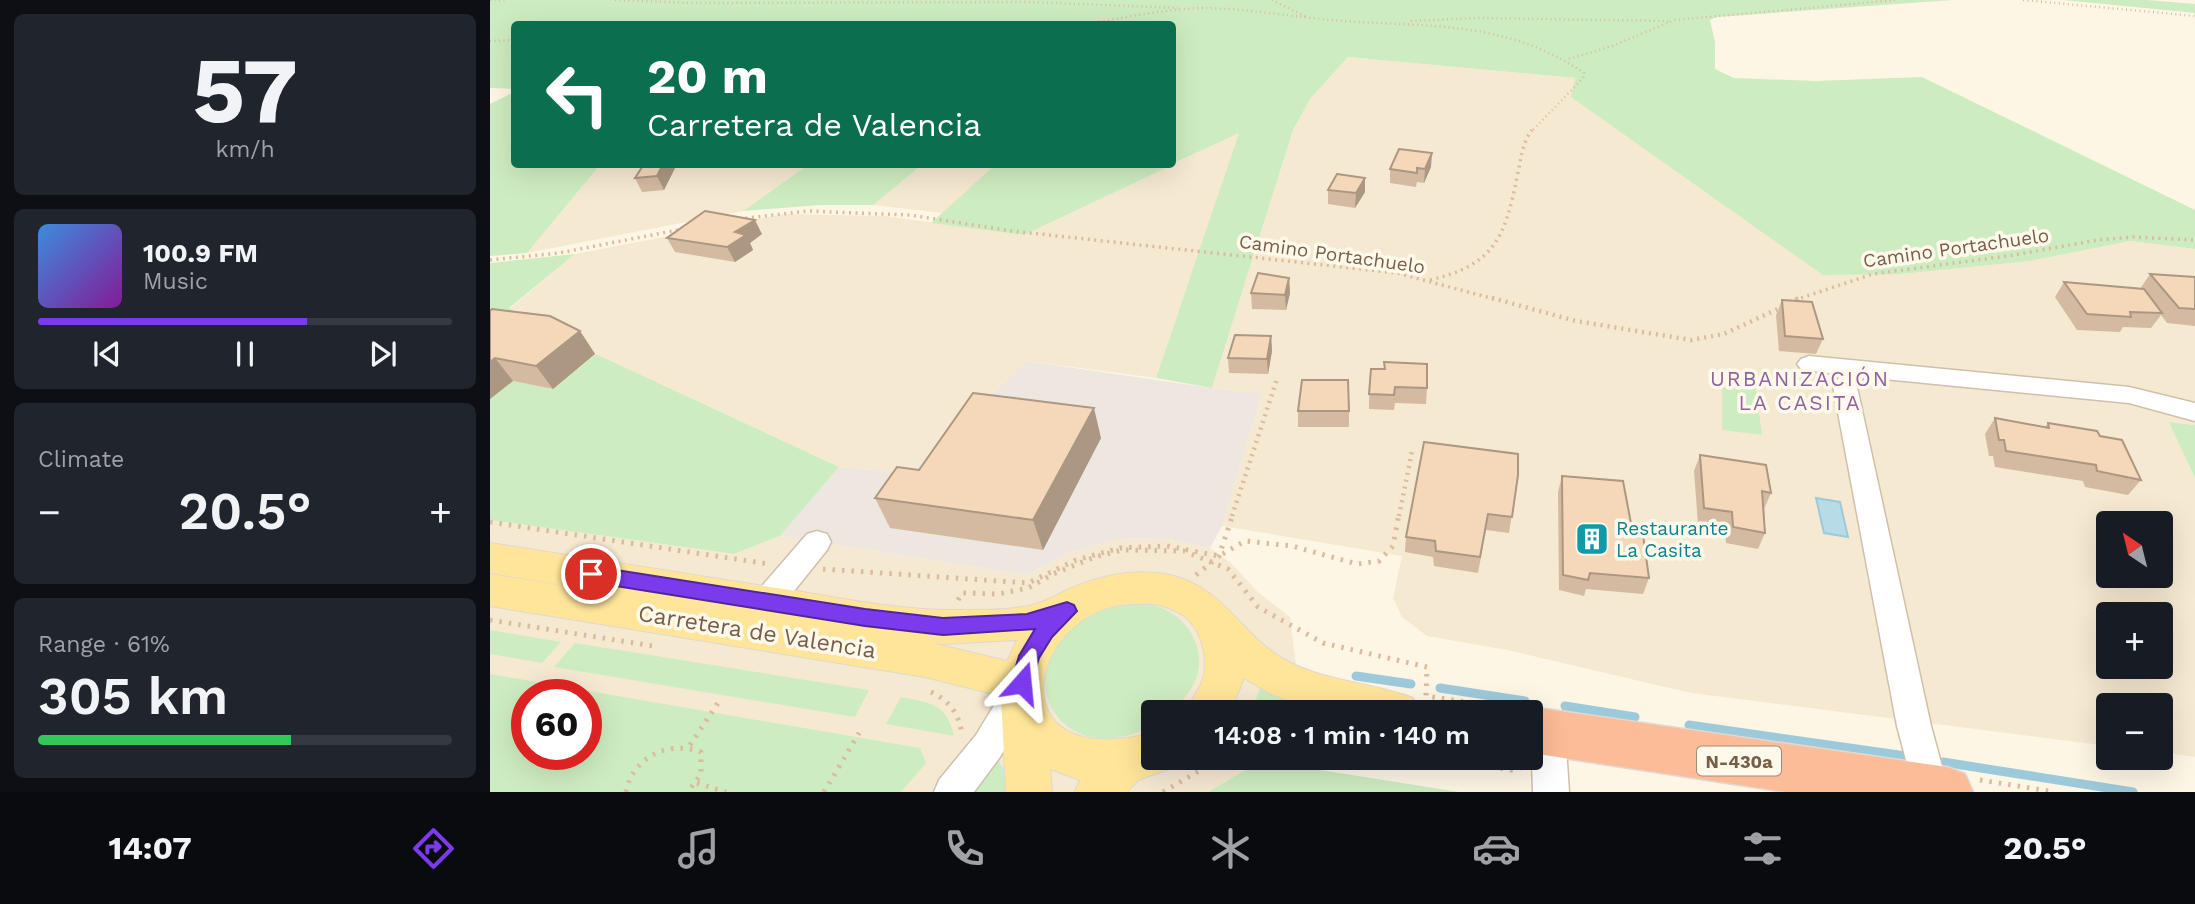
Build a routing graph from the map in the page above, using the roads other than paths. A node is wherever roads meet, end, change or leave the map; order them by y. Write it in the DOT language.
graph roads {
  1 [pos="1809,364"];
  2 [pos="1859,367"];
  3 [pos="2195,412"];
  4 [pos="817,542"];
  5 [pos="490,558"];
  6 [pos="490,590"];
  7 [pos="767,602"];
  8 [pos="1204,609"];
  9 [pos="1067,611"];
  10 [pos="1022,692"];
  11 [pos="1214,700"];
  12 [pos="1342,700"];
  13 [pos="1543,731"];
  14 [pos="1543,749"];
  15 [pos="1125,770"];
  16 [pos="1939,791"];
  17 [pos="952,792"];
  18 [pos="1029,792"];
  19 [pos="1550,792"];
  1 -- 2 [label="street"];
  2 -- 3 [label="street"];
  2 -- 16 [label="street"];
  4 -- 7 [label="street"];
  5 -- 7 [label="main road, Carretera de Valencia"];
  6 -- 10 [label="main road, Carretera de Valencia"];
  7 -- 9 [label="main road, Carretera de Valencia"];
  8 -- 9 [label="main road"];
  8 -- 11 [label="main road"];
  8 -- 12 [label="main road"];
  9 -- 10 [label="main road"];
  10 -- 15 [label="main road"];
  10 -- 17 [label="street"];
  10 -- 18 [label="main road"];
  13 -- 16 [label="highway, N-430a"];
  14 -- 19 [label="street"];
}
